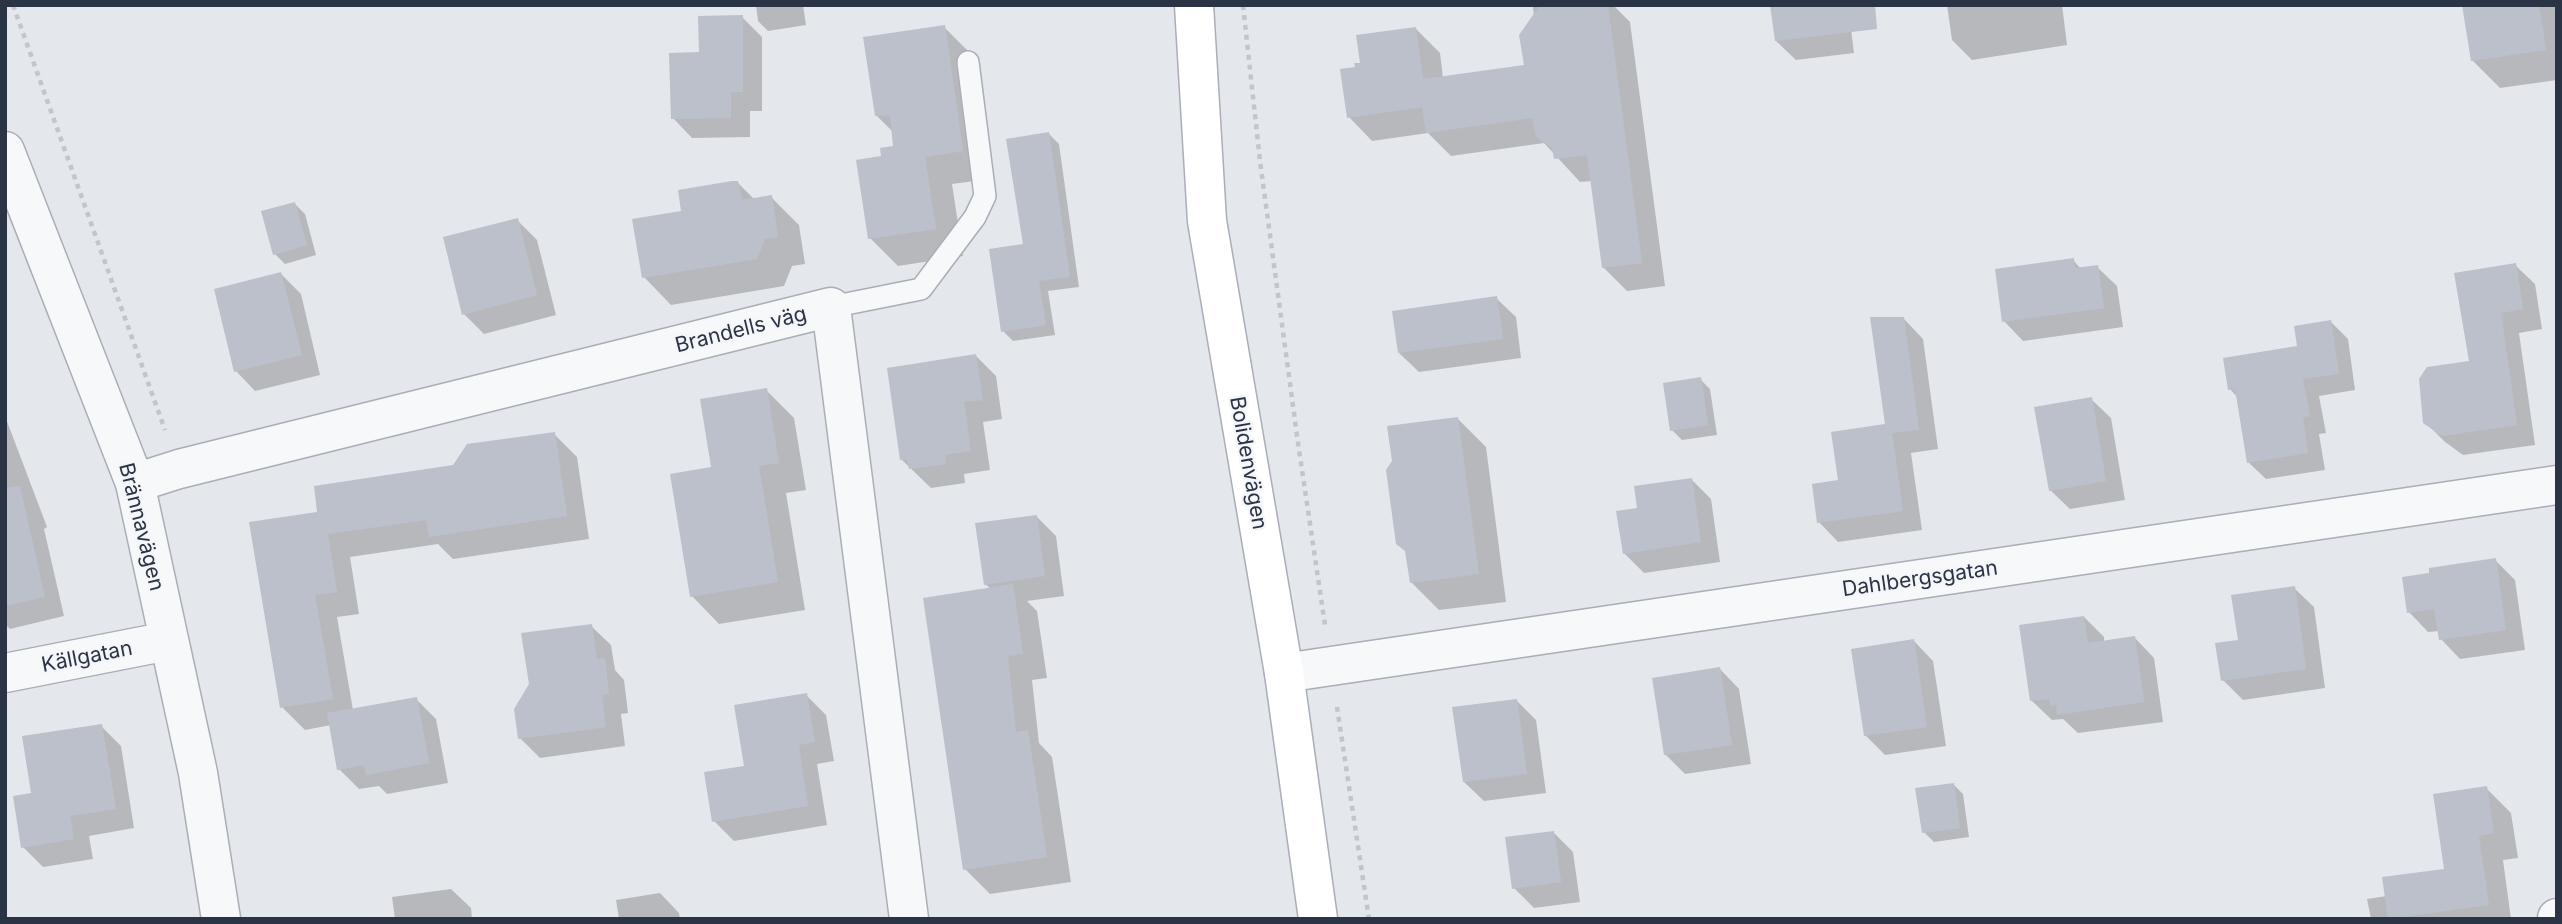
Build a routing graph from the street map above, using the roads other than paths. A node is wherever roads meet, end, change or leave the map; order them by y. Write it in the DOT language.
graph roads {
  1 [pos="1194,5"];
  2 [pos="968,62"];
  3 [pos="5,151"];
  4 [pos="831,307"];
  5 [pos="135,483"];
  6 [pos="2557,485"];
  7 [pos="168,641"];
  8 [pos="5,673"];
  9 [pos="1284,673"];
  10 [pos="221,919"];
  11 [pos="909,919"];
  12 [pos="1318,919"];
  1 -- 9 [label="main road, Bolidenvägen"];
  2 -- 4 [label="lane"];
  3 -- 5 [label="street, Brännavägen"];
  4 -- 5 [label="street, Brandells väg"];
  4 -- 11 [label="street, Brandells väg"];
  5 -- 7 [label="street, Brännavägen"];
  6 -- 9 [label="street, Dahlbergsgatan"];
  7 -- 8 [label="street, Källgatan"];
  7 -- 10 [label="street, Brännavägen"];
  9 -- 12 [label="main road, Bolidenvägen"];
}
